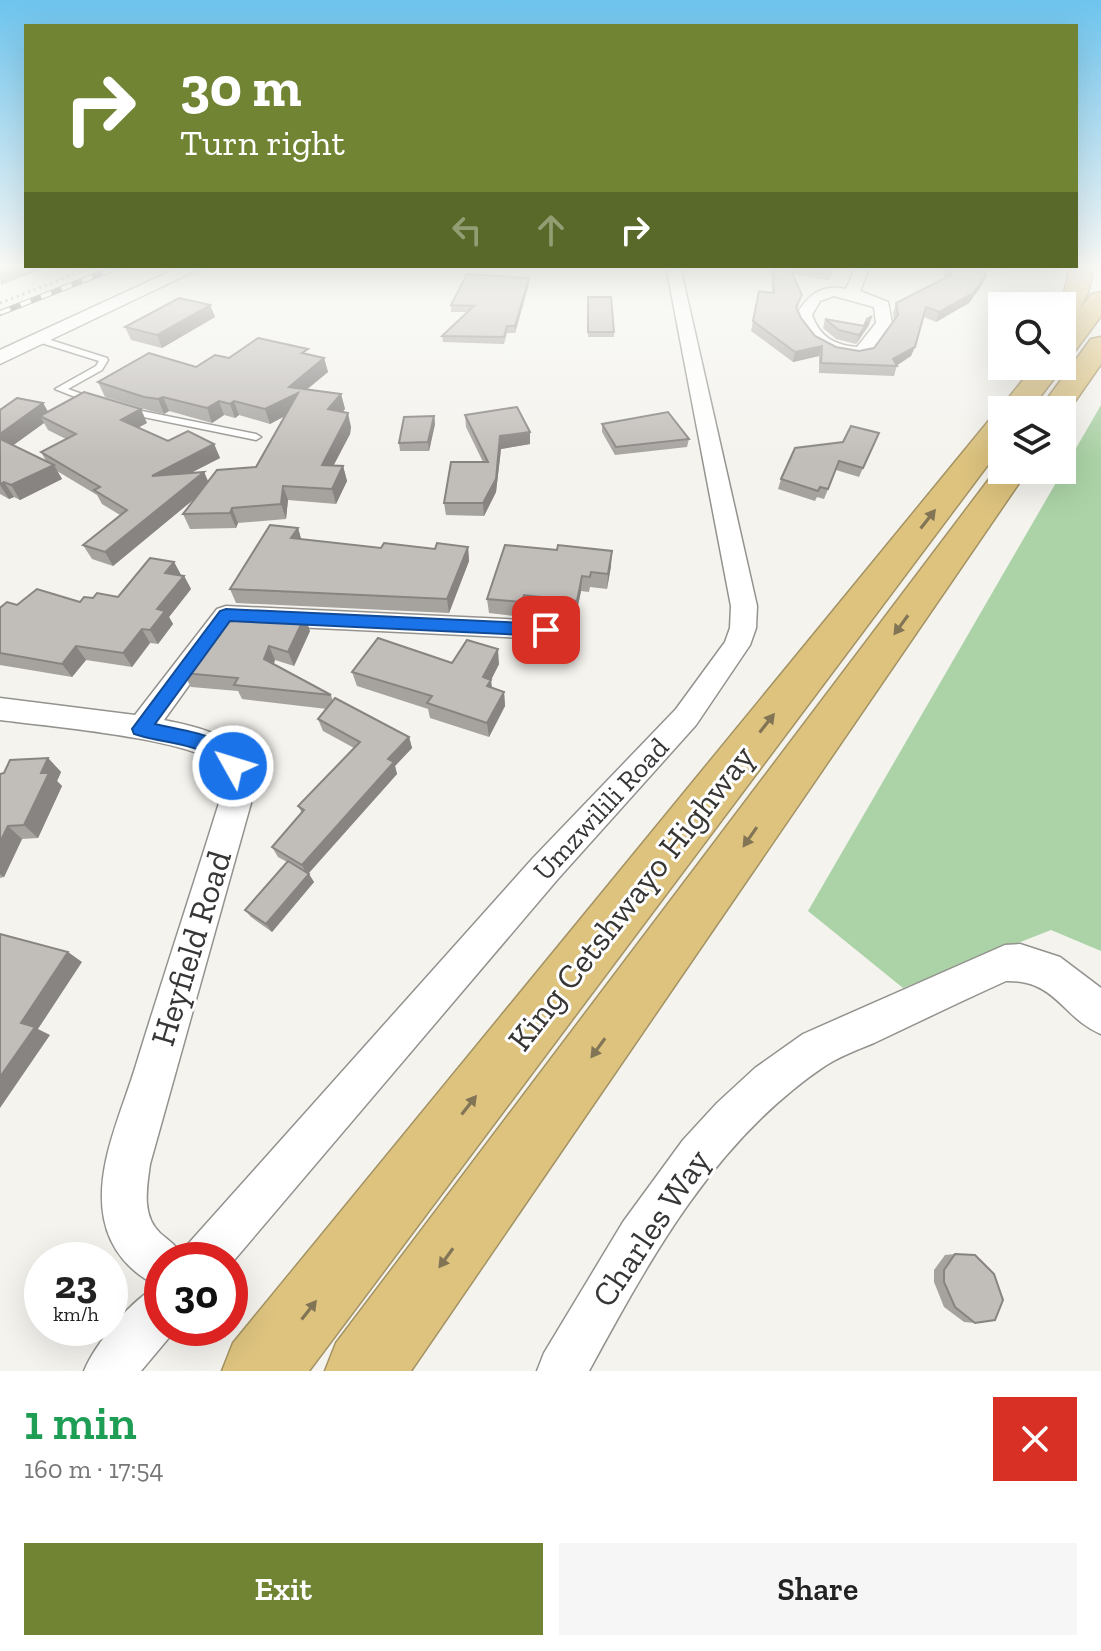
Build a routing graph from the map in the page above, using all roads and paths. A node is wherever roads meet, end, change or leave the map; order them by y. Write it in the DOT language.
graph roads {
  1 [pos="58,330"];
  2 [pos="686,330"];
  3 [pos="808,330"];
  4 [pos="879,330"];
  5 [pos="38,339"];
  6 [pos="1101,345"];
  7 [pos="0,358"];
  8 [pos="1038,380"];
  9 [pos="1025,396"];
  10 [pos="1064,396"];
  11 [pos="106,405"];
  12 [pos="120,409"];
  13 [pos="256,437"];
  14 [pos="988,443"];
  15 [pos="1001,484"];
  16 [pos="546,630"];
  17 [pos="0,709"];
  18 [pos="141,729"];
  19 [pos="1101,1015"];
  20 [pos="220,1242"];
  21 [pos="144,1250"];
  22 [pos="144,1330"];
  23 [pos="109,1371"];
  24 [pos="261,1371"];
  25 [pos="364,1371"];
  26 [pos="562,1371"];
  1 -- 5 [label="street"];
  2 -- 20 [label="street, Umzwilili Road"];
  3 -- 4 [label="street"];
  5 -- 7 [label="street"];
  5 -- 11 [label="lane"];
  6 -- 10 [label="highway"];
  8 -- 9 [label="highway"];
  12 -- 13 [label="lane"];
  24 -- 14 [label="highway, King Cetshwayo Highway, one-way"];
  15 -- 25 [label="highway, King Cetshwayo Highway, one-way"];
  16 -- 18 [label="street"];
  17 -- 18 [label="street, Heyfield Road"];
  18 -- 21 [label="street, Heyfield Road"];
  19 -- 26 [label="street, Charles Way"];
  22 -- 23 [label="street"];
}
